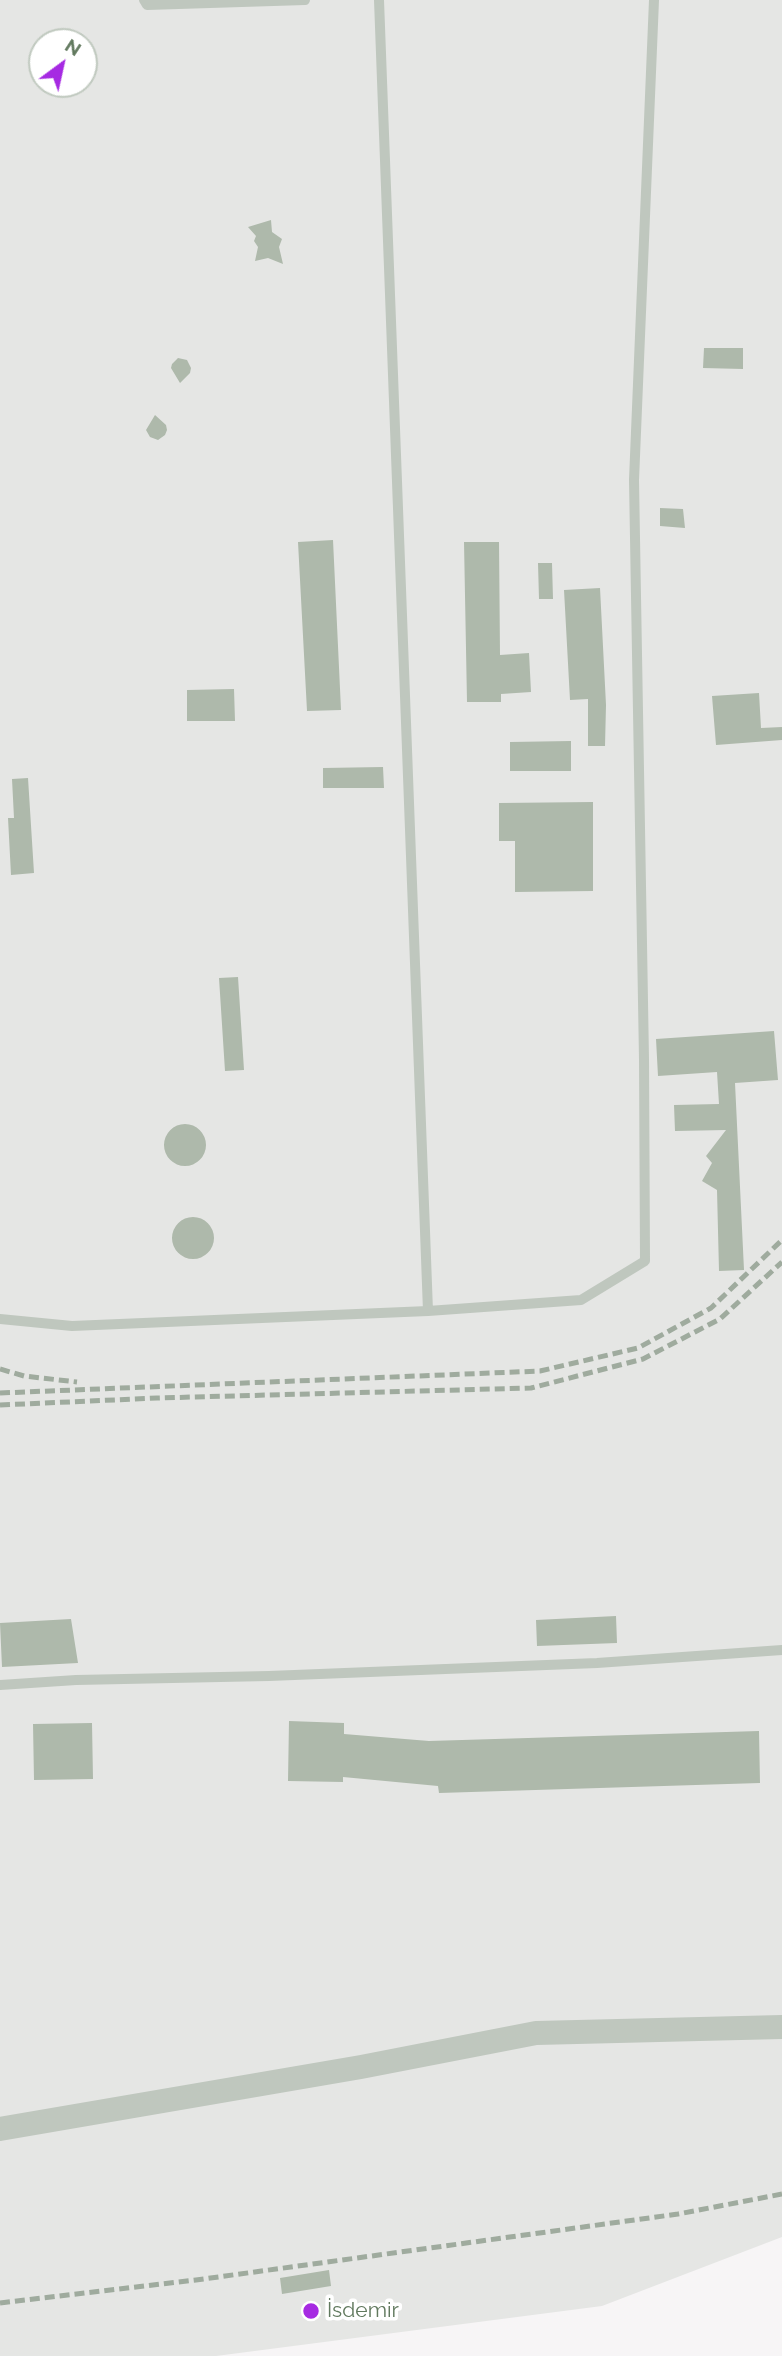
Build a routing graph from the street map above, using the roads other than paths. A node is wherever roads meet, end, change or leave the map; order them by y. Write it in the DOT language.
graph roads {
  1 [pos="144,0"];
  2 [pos="305,0"];
  3 [pos="379,0"];
  4 [pos="654,0"];
  5 [pos="428,1311"];
  6 [pos="0,1319"];
  7 [pos="782,1650"];
  8 [pos="0,1685"];
  9 [pos="782,2027"];
  10 [pos="0,2129"];
  1 -- 2 [label="lane"];
  3 -- 5 [label="lane"];
  4 -- 5 [label="lane"];
  5 -- 6 [label="lane"];
  7 -- 8 [label="lane"];
  9 -- 10 [label="street"];
}
